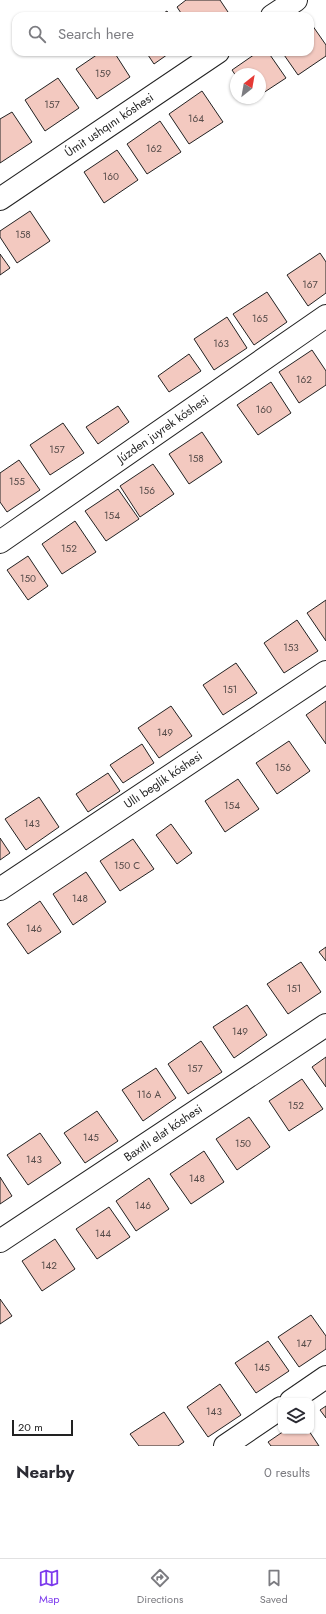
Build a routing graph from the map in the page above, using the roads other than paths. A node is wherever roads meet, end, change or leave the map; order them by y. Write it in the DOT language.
graph roads {
  1 [pos="296,0"];
  2 [pos="278,12"];
  3 [pos="212,56"];
  4 [pos="0,199"];
  5 [pos="326,316"];
  6 [pos="0,542"];
  7 [pos="326,672"];
  8 [pos="0,889"];
  9 [pos="326,1025"];
  10 [pos="0,1241"];
  11 [pos="326,1377"];
  12 [pos="295,1398"];
  13 [pos="278,1410"];
  14 [pos="225,1446"];
  1 -- 2 [label="street"];
  3 -- 4 [label="street, Úmit ushqını kóshesi"];
  5 -- 6 [label="street, Júzden juyrek kóshesi"];
  7 -- 8 [label="street, Ullı beglik kóshesi"];
  9 -- 10 [label="street, Baxıtlı elat kóshesi"];
  11 -- 12 [label="street"];
  13 -- 14 [label="street"];
}
